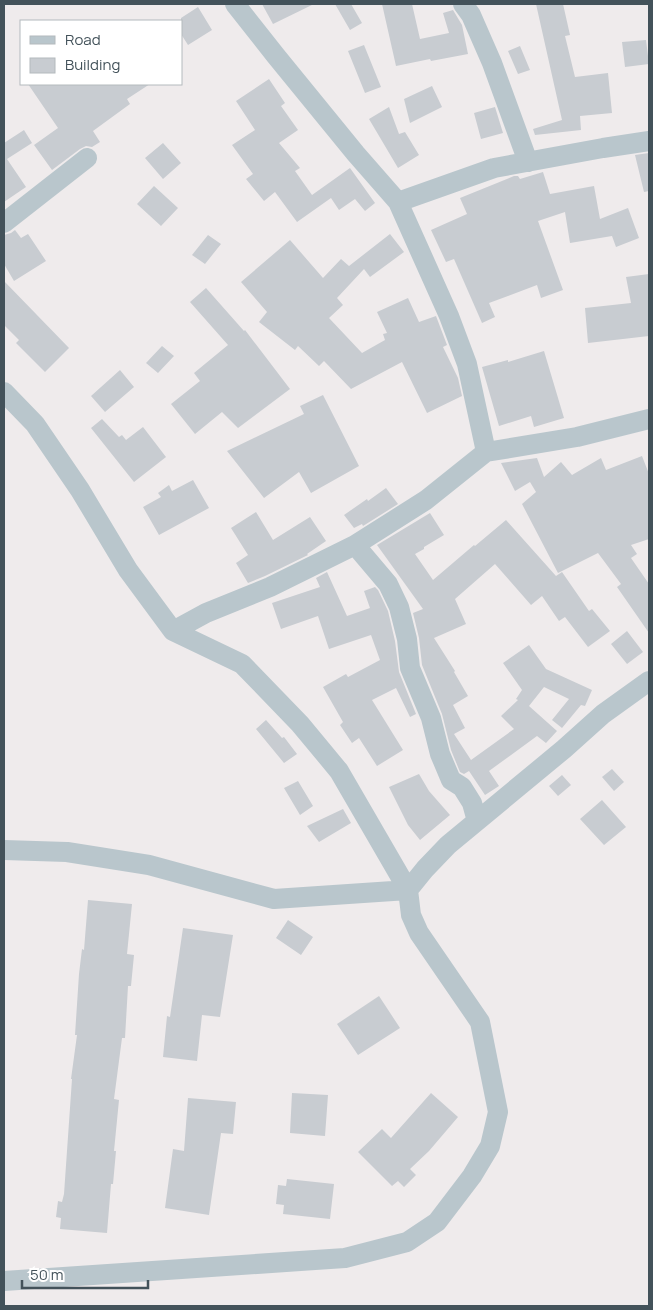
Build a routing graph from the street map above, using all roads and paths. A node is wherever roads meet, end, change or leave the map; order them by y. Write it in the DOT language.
graph roads {
  1 [pos="236,4"];
  2 [pos="463,4"];
  3 [pos="649,141"];
  4 [pos="87,158"];
  5 [pos="528,162"];
  6 [pos="398,202"];
  7 [pos="4,223"];
  8 [pos="4,392"];
  9 [pos="649,418"];
  10 [pos="486,452"];
  11 [pos="355,545"];
  12 [pos="173,631"];
  13 [pos="649,681"];
  14 [pos="477,821"];
  15 [pos="4,850"];
  16 [pos="408,890"];
  17 [pos="4,1281"];
  1 -- 6 [label="street"];
  2 -- 5 [label="street"];
  3 -- 5 [label="street"];
  4 -- 7 [label="street"];
  5 -- 6 [label="street"];
  6 -- 10 [label="street"];
  8 -- 12 [label="street"];
  9 -- 10 [label="street"];
  10 -- 11 [label="street"];
  11 -- 12 [label="street"];
  11 -- 14 [label="street"];
  12 -- 16 [label="street"];
  13 -- 14 [label="street"];
  14 -- 16 [label="street"];
  15 -- 16 [label="street"];
  16 -- 17 [label="street"];
}
